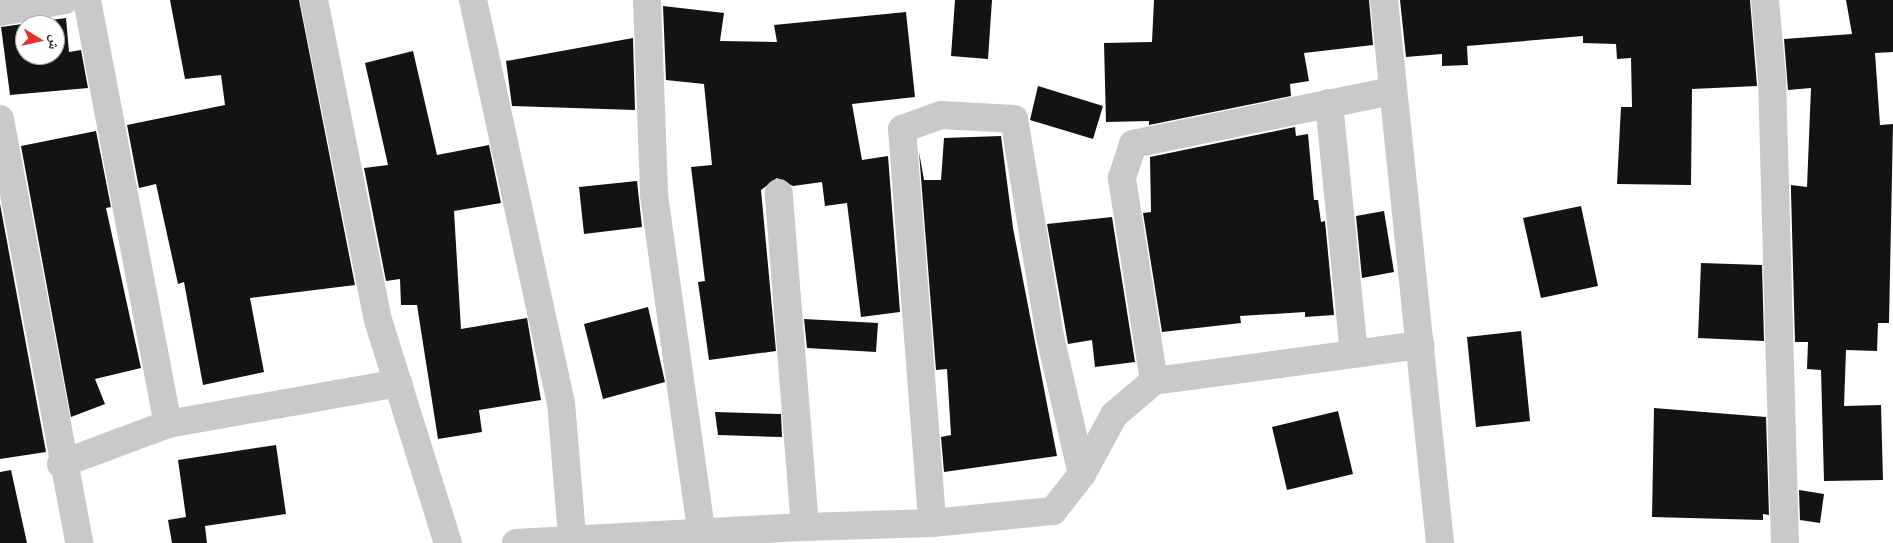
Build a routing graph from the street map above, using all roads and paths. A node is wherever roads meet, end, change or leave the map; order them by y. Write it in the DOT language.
graph roads {
  1 [pos="65,0"];
  2 [pos="87,0"];
  3 [pos="314,0"];
  4 [pos="473,0"];
  5 [pos="647,0"];
  6 [pos="1384,0"];
  7 [pos="1765,0"];
  8 [pos="31,3"];
  9 [pos="0,12"];
  10 [pos="1392,91"];
  11 [pos="1329,103"];
  12 [pos="0,119"];
  13 [pos="779,193"];
  14 [pos="1421,346"];
  15 [pos="1354,354"];
  16 [pos="1154,381"];
  17 [pos="398,382"];
  18 [pos="168,424"];
  19 [pos="61,464"];
  20 [pos="1082,474"];
  21 [pos="932,523"];
  22 [pos="805,527"];
  23 [pos="572,537"];
  24 [pos="703,538"];
  25 [pos="78,543"];
  26 [pos="448,543"];
  27 [pos="516,543"];
  28 [pos="1440,543"];
  29 [pos="1785,543"];
  1 -- 8 [label="street"];
  2 -- 18 [label="street"];
  3 -- 17 [label="street"];
  4 -- 23 [label="street"];
  5 -- 24 [label="street"];
  6 -- 10 [label="street"];
  7 -- 29 [label="street"];
  8 -- 9 [label="street"];
  10 -- 11 [label="street"];
  10 -- 14 [label="street"];
  11 -- 15 [label="street"];
  11 -- 16 [label="street"];
  12 -- 19 [label="street"];
  13 -- 22 [label="street"];
  14 -- 15 [label="street"];
  14 -- 28 [label="street"];
  15 -- 16 [label="street"];
  16 -- 20 [label="street"];
  17 -- 18 [label="street"];
  17 -- 26 [label="street"];
  18 -- 19 [label="street"];
  19 -- 25 [label="street"];
  20 -- 21 [label="street"];
  20 -- 21 [label="street"];
  21 -- 22 [label="street"];
  22 -- 24 [label="street"];
  23 -- 24 [label="street"];
  23 -- 27 [label="street"];
}
